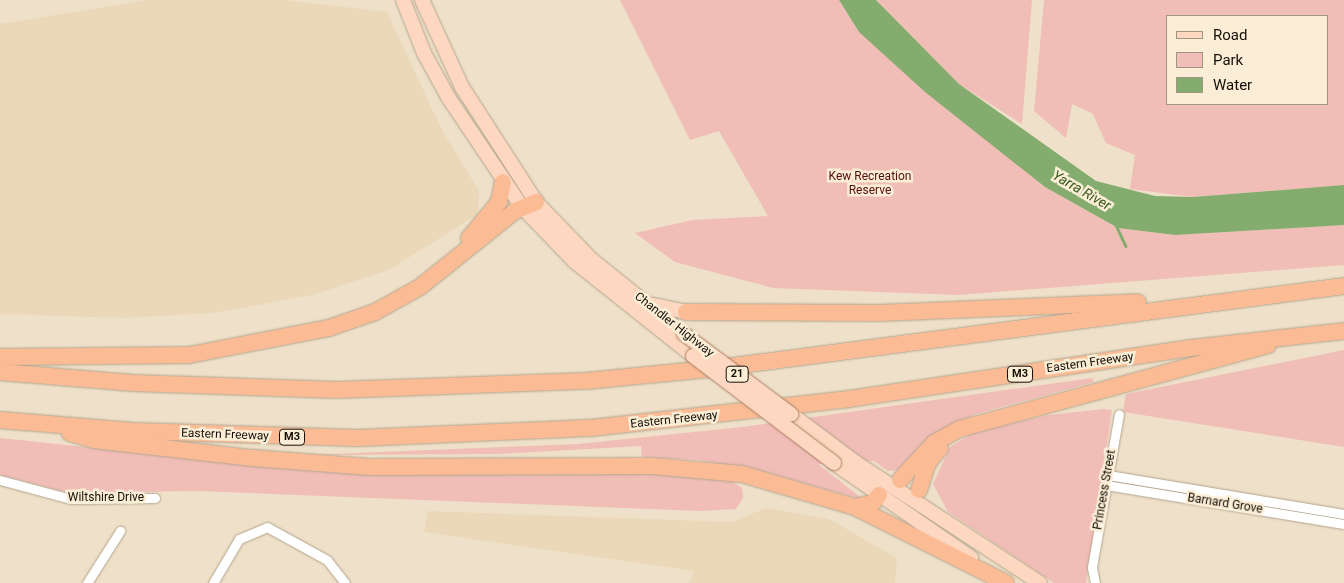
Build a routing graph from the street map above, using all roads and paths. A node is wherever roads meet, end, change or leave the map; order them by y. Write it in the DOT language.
graph roads {
  1 [pos="403,0"];
  2 [pos="422,0"];
  3 [pos="503,182"];
  4 [pos="529,204"];
  5 [pos="452,262"];
  6 [pos="1344,286"];
  7 [pos="646,304"];
  8 [pos="1176,304"];
  9 [pos="684,327"];
  10 [pos="1344,331"];
  11 [pos="1294,336"];
  12 [pos="694,356"];
  13 [pos="0,357"];
  14 [pos="0,372"];
  15 [pos="1119,414"];
  16 [pos="0,420"];
  17 [pos="976,422"];
  18 [pos="39,424"];
  19 [pos="1108,475"];
  20 [pos="0,480"];
  21 [pos="1106,485"];
  22 [pos="890,487"];
  23 [pos="155,498"];
  24 [pos="920,498"];
  25 [pos="855,507"];
  26 [pos="1344,514"];
  27 [pos="1344,524"];
  28 [pos="120,531"];
  29 [pos="87,583"];
  30 [pos="213,583"];
  31 [pos="345,583"];
  32 [pos="1007,583"];
  33 [pos="1040,583"];
  34 [pos="1095,583"];
  1 -- 3 [label="main road, Chandler Highway / 21"];
  2 -- 4 [label="main road, Chandler Highway / 21"];
  3 -- 4 [label="main road, Chandler Highway / 21"];
  3 -- 5 [label="highway"];
  4 -- 5 [label="highway"];
  4 -- 7 [label="main road, Chandler Highway / 21"];
  4 -- 12 [label="main road, Chandler Highway / 21"];
  5 -- 13 [label="highway"];
  6 -- 8 [label="highway"];
  7 -- 9 [label="main road"];
  7 -- 9 [label="main road, Chandler Highway / 21"];
  8 -- 9 [label="highway"];
  8 -- 14 [label="highway"];
  9 -- 12 [label="main road"];
  9 -- 22 [label="main road, Chandler Highway / 21, bridge"];
  10 -- 11 [label="highway, Eastern Freeway / M3"];
  11 -- 17 [label="highway"];
  11 -- 18 [label="highway, Eastern Freeway / M3"];
  12 -- 22 [label="main road, Chandler Highway / 21, bridge"];
  15 -- 19 [label="street, Princess Street"];
  16 -- 18 [label="highway, Eastern Freeway / M3"];
  17 -- 22 [label="highway"];
  17 -- 24 [label="highway"];
  18 -- 25 [label="highway"];
  19 -- 21 [label="street, Princess Street"];
  19 -- 26 [label="street, Barnard Grove"];
  20 -- 23 [label="street, Wiltshire Drive"];
  21 -- 27 [label="street, Barnard Grove"];
  21 -- 34 [label="street, Princess Street"];
  22 -- 24 [label="main road, Chandler Highway / 21"];
  22 -- 25 [label="highway"];
  22 -- 32 [label="main road, Chandler Highway / 21"];
  24 -- 33 [label="main road, Chandler Highway / 21"];
  25 -- 32 [label="highway"];
  28 -- 29 [label="street"];
  30 -- 31 [label="street"];
}
